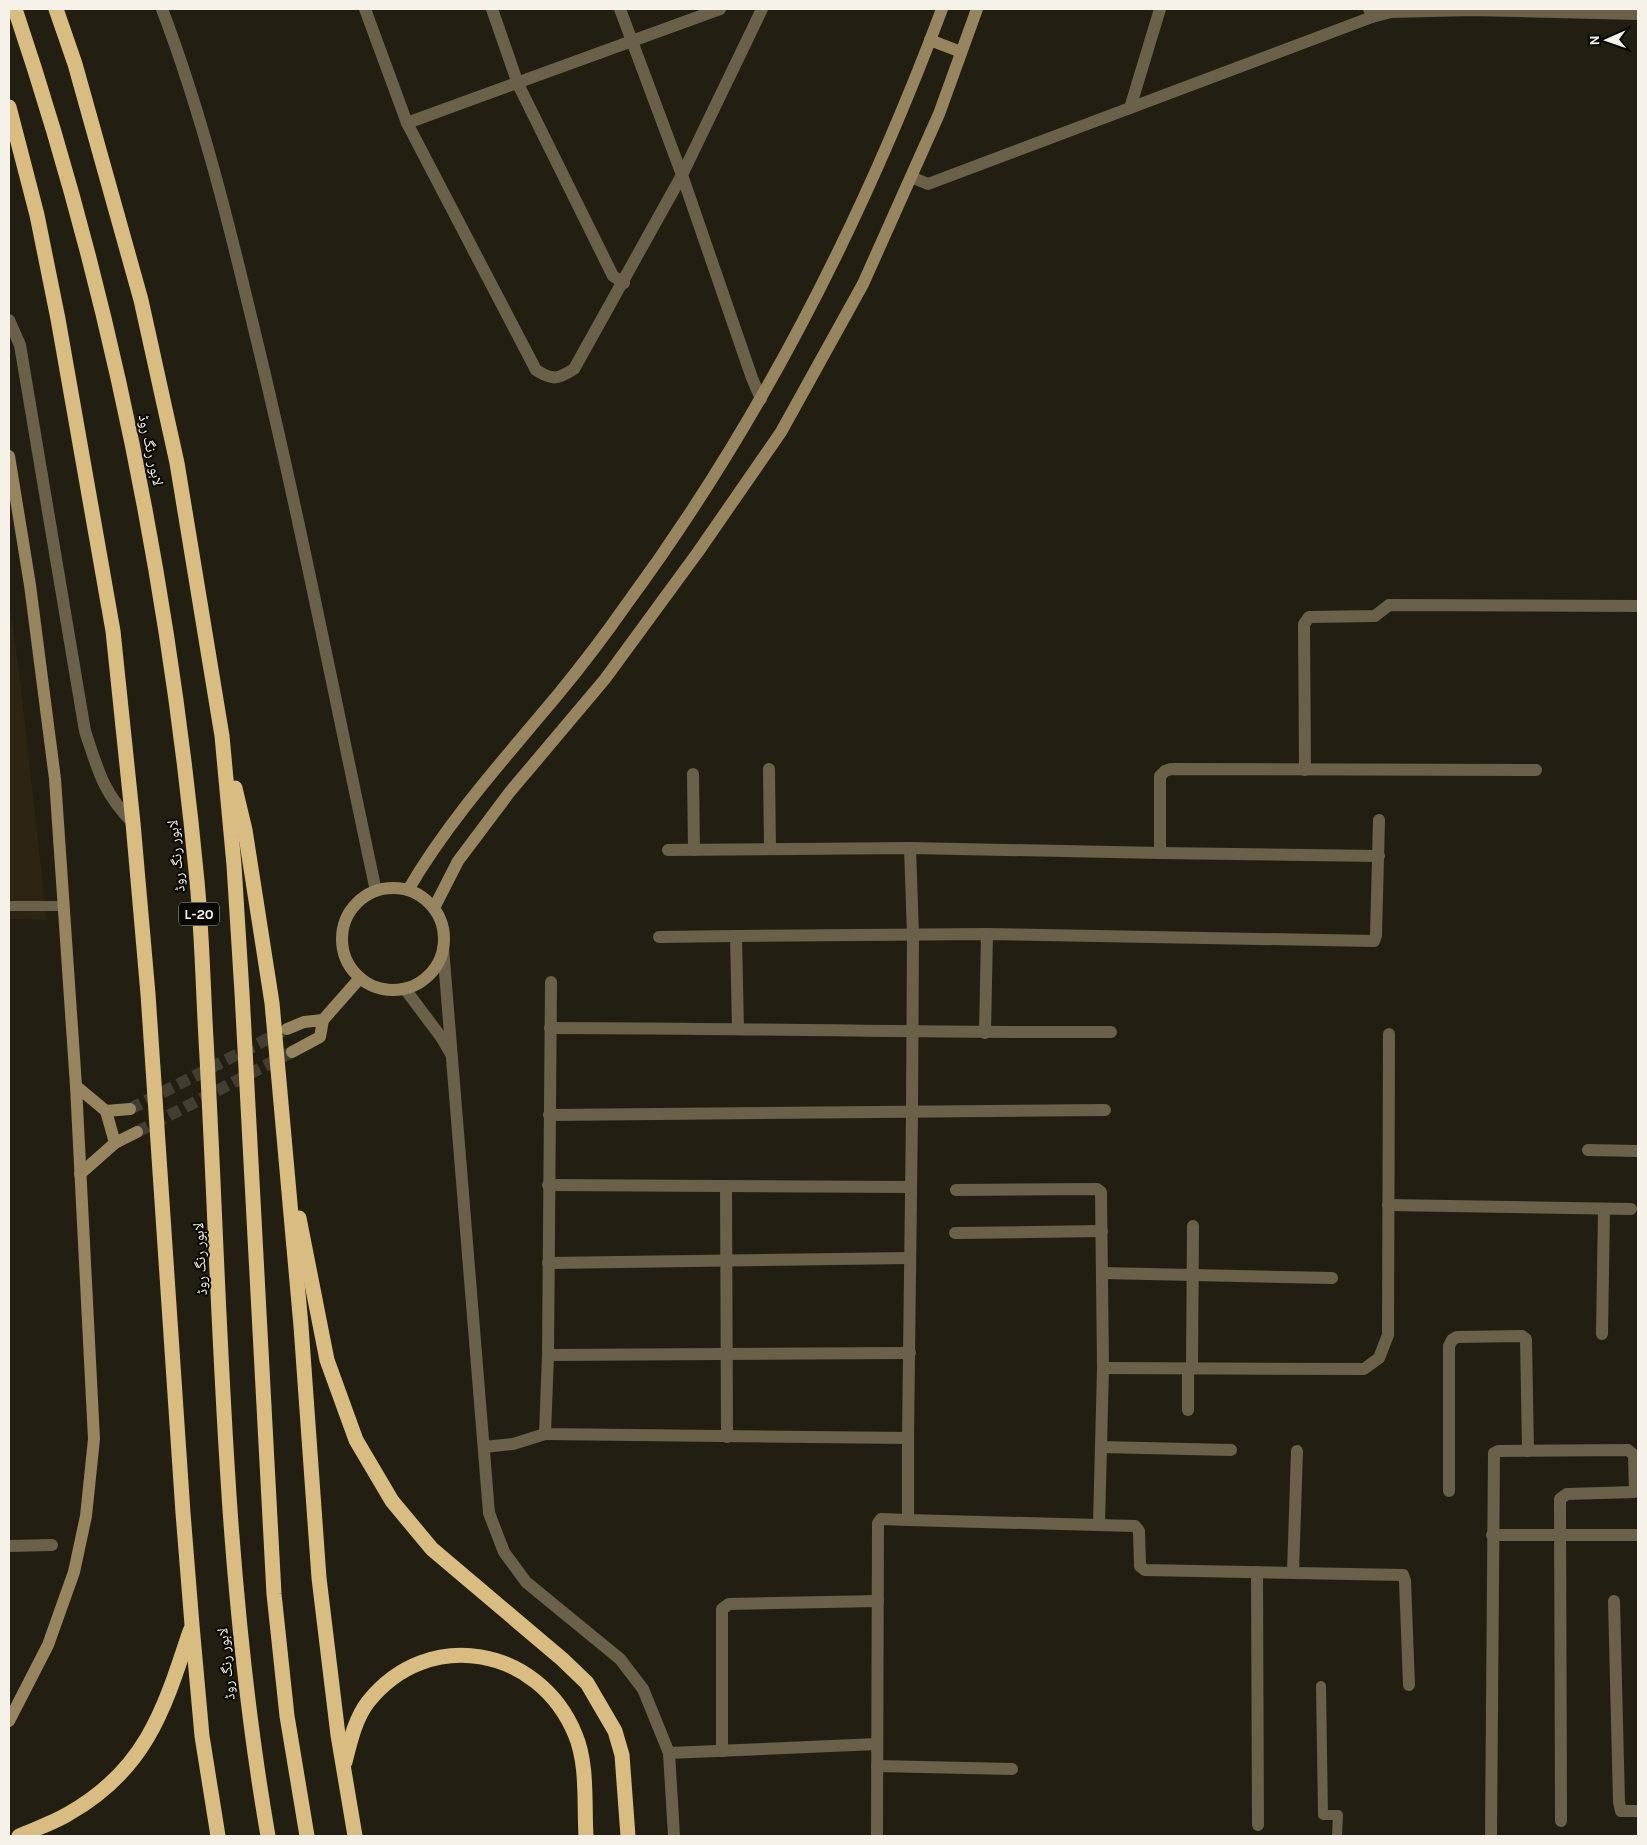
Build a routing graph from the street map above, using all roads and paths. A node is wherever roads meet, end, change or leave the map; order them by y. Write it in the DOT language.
graph roads {
  1 [pos="15,9"];
  2 [pos="56,9"];
  3 [pos="162,9"];
  4 [pos="365,9"];
  5 [pos="492,9"];
  6 [pos="620,9"];
  7 [pos="720,9"];
  8 [pos="762,9"];
  9 [pos="942,9"];
  10 [pos="977,9"];
  11 [pos="1160,9"];
  12 [pos="1472,10"];
  13 [pos="1584,12"];
  14 [pos="1370,13"];
  15 [pos="1638,14"];
  16 [pos="930,40"];
  17 [pos="632,43"];
  18 [pos="961,52"];
  19 [pos="518,84"];
  20 [pos="9,107"];
  21 [pos="1130,108"];
  22 [pos="407,124"];
  23 [pos="682,175"];
  24 [pos="912,177"];
  25 [pos="624,282"];
  26 [pos="9,320"];
  27 [pos="761,398"];
  28 [pos="9,456"];
  29 [pos="1638,606"];
  30 [pos="222,736"];
  31 [pos="769,769"];
  32 [pos="1305,770"];
  33 [pos="1536,770"];
  34 [pos="693,774"];
  35 [pos="1379,820"];
  36 [pos="133,823"];
  37 [pos="910,848"];
  38 [pos="770,849"];
  39 [pos="668,850"];
  40 [pos="694,850"];
  41 [pos="1160,853"];
  42 [pos="1379,856"];
  43 [pos="408,890"];
  44 [pos="376,891"];
  45 [pos="9,906"];
  46 [pos="64,906"];
  47 [pos="434,908"];
  48 [pos="987,934"];
  49 [pos="913,935"];
  50 [pos="736,936"];
  51 [pos="659,937"];
  52 [pos="443,948"];
  53 [pos="360,978"];
  54 [pos="551,982"];
  55 [pos="405,989"];
  56 [pos="323,1020"];
  57 [pos="550,1028"];
  58 [pos="738,1028"];
  59 [pos="287,1029"];
  60 [pos="985,1032"];
  61 [pos="1111,1032"];
  62 [pos="912,1033"];
  63 [pos="1390,1034"];
  64 [pos="292,1052"];
  65 [pos="453,1059"];
  66 [pos="76,1086"];
  67 [pos="130,1109"];
  68 [pos="1106,1110"];
  69 [pos="106,1111"];
  70 [pos="912,1112"];
  71 [pos="549,1115"];
  72 [pos="138,1132"];
  73 [pos="115,1143"];
  74 [pos="284,1148"];
  75 [pos="1588,1150"];
  76 [pos="1638,1151"];
  77 [pos="80,1174"];
  78 [pos="548,1186"];
  79 [pos="726,1186"];
  80 [pos="910,1187"];
  81 [pos="956,1190"];
  82 [pos="1388,1205"];
  83 [pos="1604,1209"];
  84 [pos="1631,1210"];
  85 [pos="1193,1226"];
  86 [pos="1102,1231"];
  87 [pos="955,1233"];
  88 [pos="910,1258"];
  89 [pos="727,1260"];
  90 [pos="548,1263"];
  91 [pos="1102,1273"];
  92 [pos="1194,1275"];
  93 [pos="1332,1278"];
  94 [pos="1602,1334"];
  95 [pos="910,1353"];
  96 [pos="727,1354"];
  97 [pos="548,1355"];
  98 [pos="1103,1368"];
  99 [pos="1190,1369"];
  100 [pos="1188,1410"];
  101 [pos="545,1434"];
  102 [pos="728,1437"];
  103 [pos="908,1438"];
  104 [pos="484,1447"];
  105 [pos="1101,1447"];
  106 [pos="1231,1450"];
  107 [pos="1297,1451"];
  108 [pos="1528,1451"];
  109 [pos="1449,1491"];
  110 [pos="908,1520"];
  111 [pos="1099,1524"];
  112 [pos="1560,1535"];
  113 [pos="1638,1535"];
  114 [pos="1492,1536"];
  115 [pos="52,1545"];
  116 [pos="9,1546"];
  117 [pos="1257,1572"];
  118 [pos="1292,1572"];
  119 [pos="878,1601"];
  120 [pos="1614,1601"];
  121 [pos="192,1625"];
  122 [pos="1409,1685"];
  123 [pos="1321,1686"];
  124 [pos="9,1721"];
  125 [pos="877,1744"];
  126 [pos="722,1751"];
  127 [pos="669,1753"];
  128 [pos="877,1766"];
  129 [pos="343,1768"];
  130 [pos="1012,1769"];
  131 [pos="1638,1811"];
  132 [pos="1560,1821"];
  133 [pos="1258,1824"];
  134 [pos="19,1836"];
  135 [pos="218,1836"];
  136 [pos="268,1836"];
  137 [pos="307,1836"];
  138 [pos="355,1836"];
  139 [pos="586,1836"];
  140 [pos="628,1836"];
  141 [pos="674,1836"];
  142 [pos="877,1836"];
  143 [pos="1337,1836"];
  144 [pos="1491,1836"];
  1 -- 136 [label="highway, لاہور رنگ روڈ / L-20"];
  2 -- 30 [label="highway, لاہور رنگ روڈ / L-20"];
  3 -- 44 [label="street"];
  4 -- 22 [label="street"];
  5 -- 19 [label="street"];
  6 -- 17 [label="street"];
  7 -- 17 [label="street"];
  8 -- 23 [label="street"];
  9 -- 16 [label="street"];
  10 -- 18 [label="street"];
  11 -- 21 [label="street"];
  12 -- 13 [label="street"];
  12 -- 14 [label="street"];
  13 -- 15 [label="street"];
  14 -- 21 [label="street"];
  16 -- 18 [label="street"];
  16 -- 27 [label="street"];
  17 -- 19 [label="street"];
  17 -- 23 [label="street"];
  18 -- 24 [label="street"];
  19 -- 22 [label="street"];
  19 -- 25 [label="street"];
  20 -- 36 [label="highway"];
  21 -- 24 [label="street"];
  22 -- 25 [label="street"];
  23 -- 25 [label="street"];
  23 -- 27 [label="street"];
  24 -- 47 [label="street"];
  26 -- 36 [label="street"];
  27 -- 43 [label="street"];
  28 -- 46 [label="street"];
  29 -- 32 [label="street"];
  30 -- 74 [label="highway"];
  30 -- 137 [label="highway, لاہور رنگ روڈ / L-20"];
  31 -- 38 [label="street"];
  32 -- 33 [label="street"];
  32 -- 41 [label="street"];
  34 -- 40 [label="street"];
  35 -- 42 [label="street"];
  36 -- 121 [label="highway"];
  37 -- 38 [label="street"];
  37 -- 41 [label="street"];
  37 -- 49 [label="street"];
  38 -- 40 [label="street"];
  39 -- 40 [label="street"];
  41 -- 42 [label="street"];
  42 -- 48 [label="street"];
  43 -- 44 [label="street"];
  43 -- 47 [label="street"];
  44 -- 53 [label="street"];
  45 -- 46 [label="lane"];
  46 -- 66 [label="street"];
  47 -- 52 [label="street"];
  48 -- 49 [label="street"];
  48 -- 60 [label="street"];
  49 -- 50 [label="street"];
  49 -- 62 [label="street"];
  50 -- 51 [label="street"];
  50 -- 58 [label="street"];
  52 -- 55 [label="street"];
  52 -- 65 [label="street"];
  53 -- 55 [label="street"];
  53 -- 56 [label="street"];
  54 -- 57 [label="street"];
  55 -- 65 [label="street"];
  56 -- 59 [label="street"];
  56 -- 64 [label="street"];
  57 -- 58 [label="street"];
  57 -- 71 [label="street"];
  58 -- 62 [label="street"];
  60 -- 61 [label="street"];
  60 -- 62 [label="street"];
  62 -- 70 [label="street"];
  63 -- 82 [label="street"];
  65 -- 104 [label="street"];
  66 -- 69 [label="street"];
  66 -- 77 [label="street"];
  67 -- 69 [label="street"];
  68 -- 70 [label="street"];
  69 -- 73 [label="street"];
  70 -- 71 [label="street"];
  70 -- 80 [label="street"];
  71 -- 78 [label="street"];
  72 -- 73 [label="street"];
  73 -- 77 [label="street"];
  74 -- 129 [label="highway"];
  74 -- 140 [label="highway"];
  75 -- 76 [label="street"];
  77 -- 124 [label="street"];
  78 -- 79 [label="street"];
  78 -- 90 [label="street"];
  79 -- 80 [label="street"];
  79 -- 89 [label="street"];
  80 -- 88 [label="street"];
  81 -- 86 [label="street"];
  82 -- 83 [label="street"];
  82 -- 99 [label="street"];
  83 -- 84 [label="street"];
  83 -- 94 [label="street"];
  85 -- 92 [label="street"];
  86 -- 87 [label="street"];
  86 -- 91 [label="street"];
  88 -- 89 [label="street"];
  88 -- 95 [label="street"];
  89 -- 90 [label="street"];
  89 -- 96 [label="street"];
  90 -- 97 [label="street"];
  91 -- 92 [label="street"];
  91 -- 98 [label="street"];
  92 -- 93 [label="street"];
  92 -- 99 [label="street"];
  95 -- 96 [label="street"];
  95 -- 103 [label="street"];
  96 -- 97 [label="street"];
  96 -- 102 [label="street"];
  97 -- 101 [label="street"];
  98 -- 99 [label="street"];
  98 -- 105 [label="street"];
  99 -- 100 [label="street"];
  101 -- 102 [label="street"];
  101 -- 104 [label="street"];
  102 -- 103 [label="street"];
  103 -- 110 [label="street"];
  104 -- 127 [label="street"];
  105 -- 106 [label="street"];
  105 -- 111 [label="street"];
  107 -- 118 [label="street"];
  108 -- 109 [label="street"];
  108 -- 112 [label="street"];
  108 -- 114 [label="street"];
  110 -- 111 [label="street"];
  110 -- 119 [label="street"];
  111 -- 117 [label="street"];
  112 -- 113 [label="street"];
  112 -- 114 [label="street"];
  112 -- 132 [label="street"];
  114 -- 144 [label="street"];
  115 -- 116 [label="street"];
  117 -- 118 [label="street"];
  117 -- 133 [label="street"];
  118 -- 122 [label="street"];
  119 -- 125 [label="street"];
  119 -- 126 [label="street"];
  120 -- 131 [label="street"];
  121 -- 134 [label="highway"];
  121 -- 135 [label="highway"];
  123 -- 143 [label="lane"];
  125 -- 126 [label="street"];
  125 -- 128 [label="street"];
  126 -- 127 [label="street"];
  127 -- 141 [label="street"];
  128 -- 130 [label="street"];
  128 -- 142 [label="street"];
  129 -- 138 [label="highway"];
  129 -- 139 [label="highway"];
}
